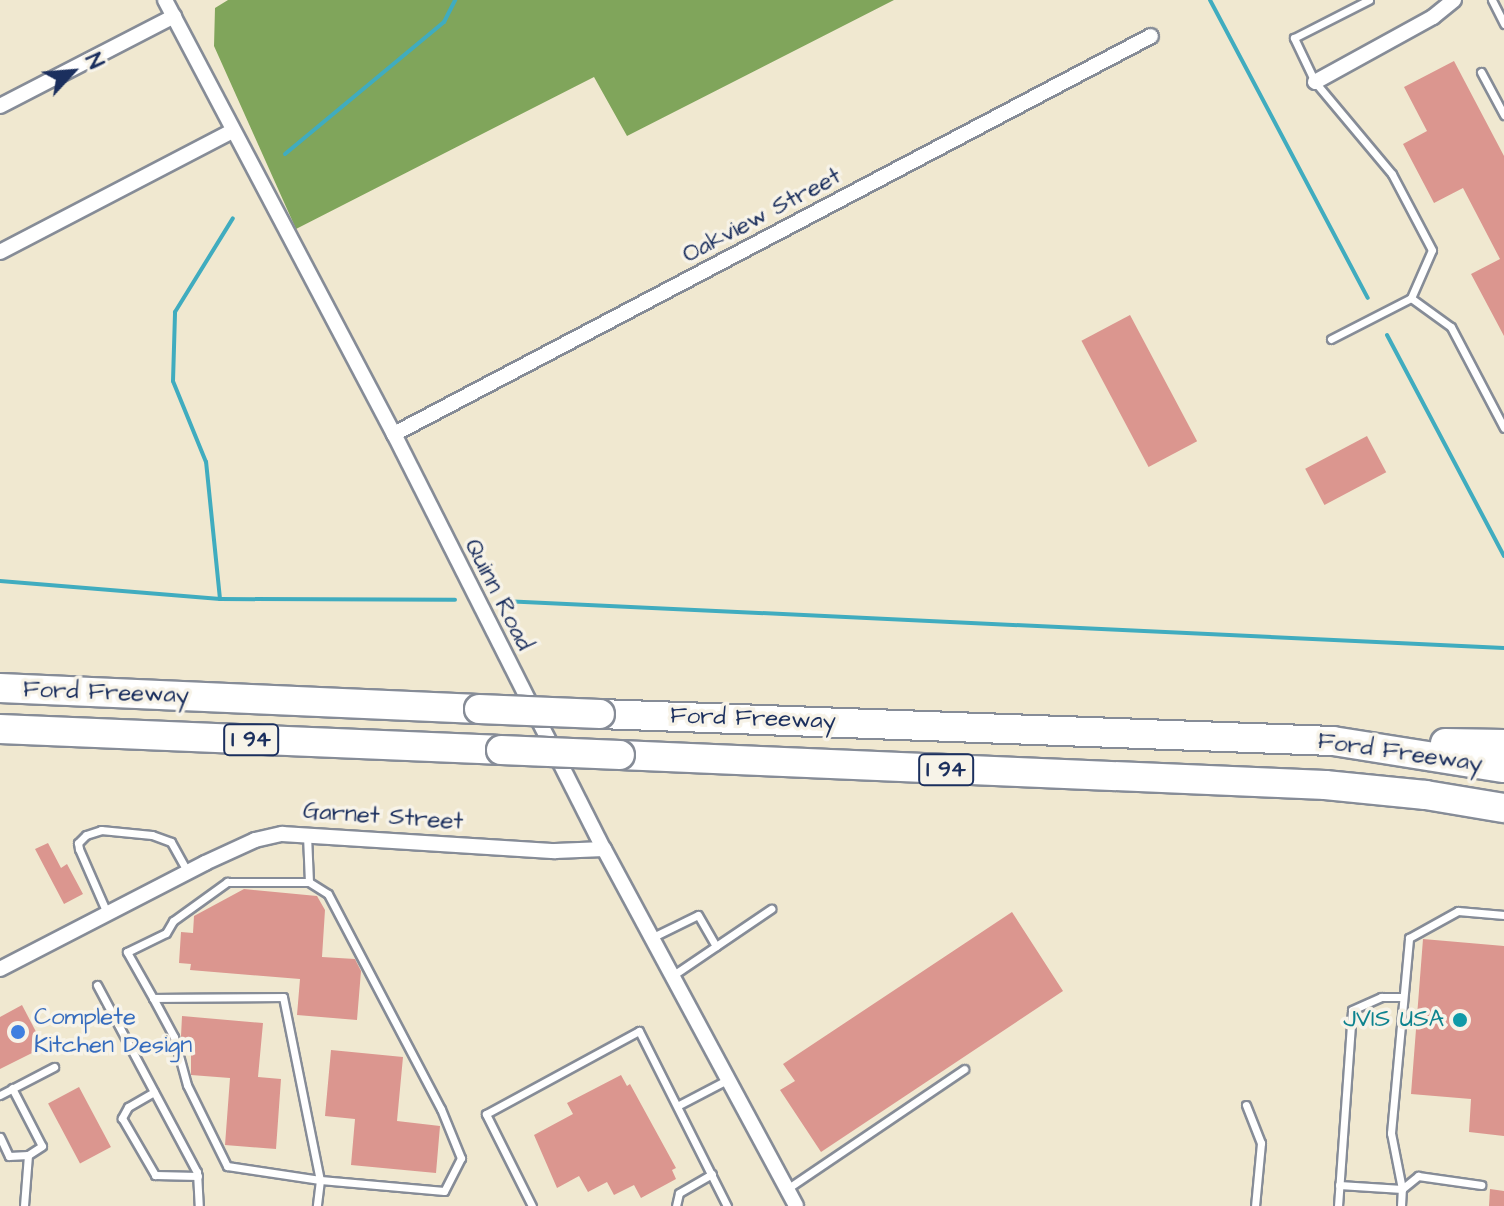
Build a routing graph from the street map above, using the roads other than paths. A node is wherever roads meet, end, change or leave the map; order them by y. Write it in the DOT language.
graph roads {
  1 [pos="165,0"];
  2 [pos="1369,0"];
  3 [pos="1454,0"];
  4 [pos="1492,0"];
  5 [pos="174,16"];
  6 [pos="1504,24"];
  7 [pos="1151,36"];
  8 [pos="1481,72"];
  9 [pos="1315,82"];
  10 [pos="0,106"];
  11 [pos="1504,115"];
  12 [pos="232,131"];
  13 [pos="0,252"];
  14 [pos="1411,298"];
  15 [pos="1331,339"];
  16 [pos="1504,428"];
  17 [pos="394,434"];
  18 [pos="0,688"];
  19 [pos="0,729"];
  20 [pos="1333,741"];
  21 [pos="1504,744"];
  22 [pos="1504,768"];
  23 [pos="1504,808"];
  24 [pos="307,833"];
  25 [pos="604,849"];
  26 [pos="187,871"];
  27 [pos="309,882"];
  28 [pos="771,909"];
  29 [pos="107,913"];
  30 [pos="1504,915"];
  31 [pos="651,938"];
  32 [pos="716,946"];
  33 [pos="0,969"];
  34 [pos="672,976"];
  35 [pos="97,985"];
  36 [pos="1402,997"];
  37 [pos="153,998"];
  38 [pos="54,1067"];
  39 [pos="964,1069"];
  40 [pos="728,1080"];
  41 [pos="12,1088"];
  42 [pos="154,1092"];
  43 [pos="0,1095"];
  44 [pos="679,1105"];
  45 [pos="1246,1105"];
  46 [pos="0,1137"];
  47 [pos="28,1155"];
  48 [pos="712,1174"];
  49 [pos="198,1176"];
  50 [pos="320,1180"];
  51 [pos="1339,1185"];
  52 [pos="1481,1185"];
  53 [pos="787,1189"];
  54 [pos="1402,1189"];
  55 [pos="24,1206"];
  56 [pos="199,1206"];
  57 [pos="317,1206"];
  58 [pos="532,1206"];
  59 [pos="676,1206"];
  60 [pos="727,1206"];
  61 [pos="796,1206"];
  62 [pos="1255,1206"];
  63 [pos="1338,1206"];
  64 [pos="1401,1206"];
  1 -- 5 [label="street, Quinn Road"];
  2 -- 9 [label="lane"];
  3 -- 9 [label="street"];
  4 -- 6 [label="lane"];
  5 -- 10 [label="street"];
  5 -- 12 [label="street, Quinn Road"];
  7 -- 17 [label="street, Oakview Street"];
  8 -- 11 [label="lane"];
  9 -- 14 [label="lane"];
  12 -- 13 [label="street"];
  12 -- 17 [label="street, Quinn Road"];
  14 -- 15 [label="lane"];
  14 -- 16 [label="lane"];
  17 -- 25 [label="street, Quinn Road"];
  18 -- 20 [label="highway, Ford Freeway / I 94, bridge"];
  19 -- 23 [label="highway, Ford Freeway / I 94, bridge"];
  20 -- 21 [label="highway"];
  20 -- 22 [label="highway, Ford Freeway / I 94"];
  24 -- 25 [label="street, Garnet Street"];
  24 -- 26 [label="street, Garnet Street"];
  24 -- 27 [label="lane"];
  25 -- 31 [label="street, Quinn Road"];
  26 -- 29 [label="street, Garnet Street"];
  26 -- 29 [label="lane"];
  27 -- 37 [label="lane"];
  27 -- 50 [label="lane"];
  28 -- 32 [label="lane"];
  29 -- 33 [label="street, Garnet Street"];
  30 -- 36 [label="lane"];
  31 -- 32 [label="lane"];
  31 -- 34 [label="street, Quinn Road"];
  32 -- 34 [label="lane"];
  34 -- 40 [label="street, Quinn Road"];
  35 -- 42 [label="lane"];
  36 -- 51 [label="lane"];
  36 -- 54 [label="lane"];
  37 -- 50 [label="lane"];
  37 -- 50 [label="lane"];
  38 -- 41 [label="lane"];
  39 -- 53 [label="lane"];
  40 -- 44 [label="lane"];
  40 -- 53 [label="street, Quinn Road"];
  41 -- 43 [label="lane"];
  41 -- 47 [label="lane"];
  42 -- 49 [label="lane"];
  42 -- 49 [label="lane"];
  44 -- 48 [label="lane"];
  44 -- 58 [label="lane"];
  45 -- 62 [label="lane"];
  46 -- 47 [label="lane"];
  47 -- 55 [label="lane"];
  48 -- 59 [label="lane"];
  48 -- 60 [label="lane"];
  49 -- 56 [label="lane"];
  50 -- 57 [label="lane"];
  51 -- 54 [label="lane"];
  51 -- 63 [label="lane"];
  52 -- 54 [label="lane"];
  53 -- 61 [label="street, Quinn Road"];
  54 -- 64 [label="lane"];
}
